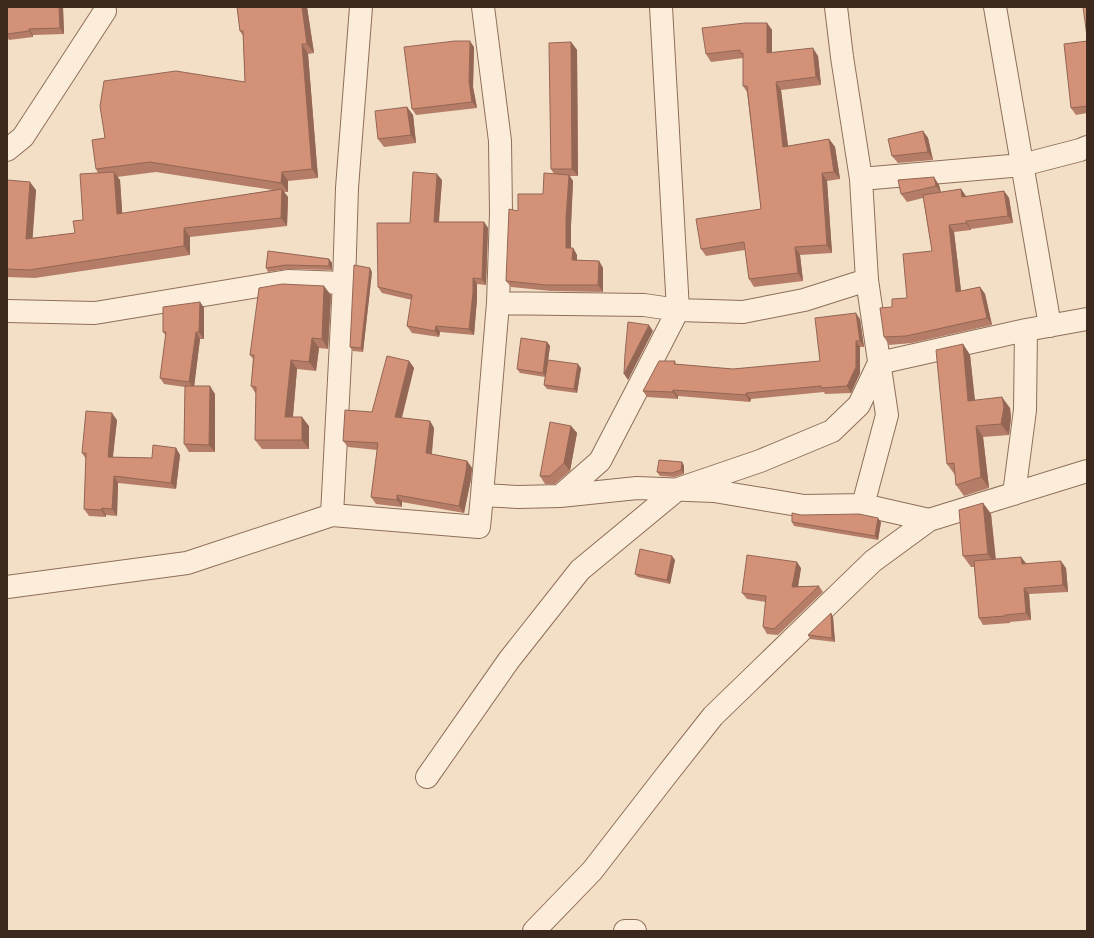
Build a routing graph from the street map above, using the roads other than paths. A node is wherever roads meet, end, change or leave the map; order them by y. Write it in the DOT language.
graph roads {
  1 [pos="361,7"];
  2 [pos="483,7"];
  3 [pos="660,7"];
  4 [pos="836,7"];
  5 [pos="995,7"];
  6 [pos="105,11"];
  7 [pos="1087,147"];
  8 [pos="7,150"];
  9 [pos="1022,165"];
  10 [pos="861,179"];
  11 [pos="866,280"];
  12 [pos="344,283"];
  13 [pos="498,304"];
  14 [pos="678,310"];
  15 [pos="7,312"];
  16 [pos="1087,319"];
  17 [pos="1050,326"];
  18 [pos="1026,330"];
  19 [pos="878,363"];
  20 [pos="1087,470"];
  21 [pos="678,489"];
  22 [pos="1014,494"];
  23 [pos="482,495"];
  24 [pos="560,496"];
  25 [pos="863,505"];
  26 [pos="332,516"];
  27 [pos="929,520"];
  28 [pos="7,587"];
  29 [pos="427,777"];
  30 [pos="534,931"];
  31 [pos="625,931"];
  32 [pos="635,931"];
  1 -- 12 [label="street"];
  2 -- 13 [label="street"];
  3 -- 14 [label="street"];
  4 -- 10 [label="street"];
  5 -- 9 [label="street"];
  6 -- 8 [label="street"];
  7 -- 9 [label="street"];
  9 -- 10 [label="street"];
  9 -- 17 [label="street"];
  10 -- 11 [label="street"];
  11 -- 14 [label="street"];
  11 -- 19 [label="street"];
  12 -- 15 [label="street"];
  12 -- 26 [label="street"];
  13 -- 14 [label="street"];
  13 -- 23 [label="street"];
  14 -- 24 [label="street"];
  16 -- 17 [label="street"];
  17 -- 18 [label="street"];
  18 -- 19 [label="street"];
  18 -- 22 [label="street"];
  19 -- 21 [label="street"];
  19 -- 25 [label="street"];
  20 -- 22 [label="street"];
  21 -- 24 [label="street"];
  21 -- 25 [label="street"];
  21 -- 29 [label="street"];
  22 -- 27 [label="street"];
  23 -- 24 [label="street"];
  23 -- 26 [label="street"];
  25 -- 27 [label="street"];
  26 -- 28 [label="street"];
  27 -- 30 [label="street"];
  31 -- 32 [label="street"];
}
